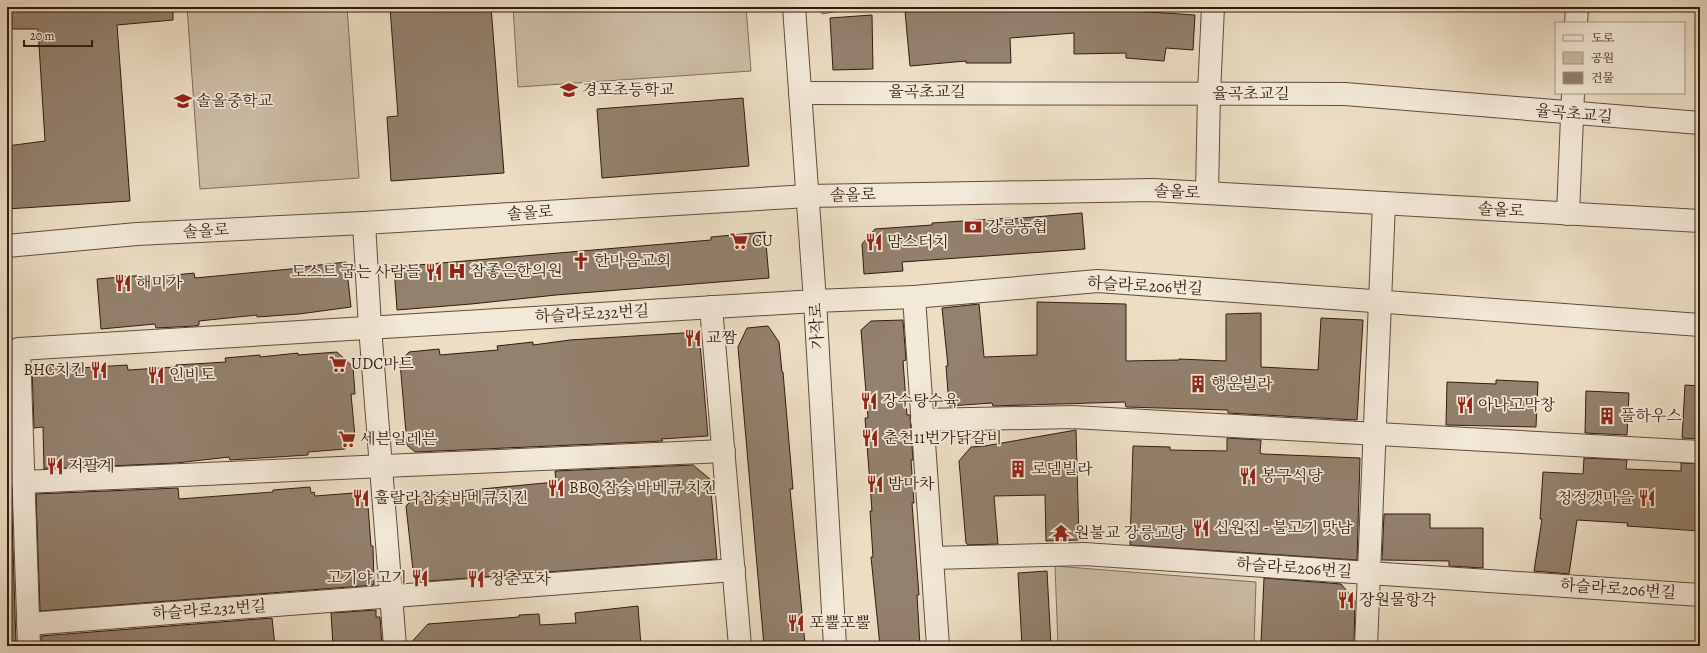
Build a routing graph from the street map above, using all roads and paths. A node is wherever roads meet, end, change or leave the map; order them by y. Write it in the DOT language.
graph roads {
  1 [pos="794,7"];
  2 [pos="1213,7"];
  3 [pos="1577,7"];
  4 [pos="1576,22"];
  5 [pos="800,93"];
  6 [pos="1209,93"];
  7 [pos="1573,103"];
  8 [pos="1700,123"];
  9 [pos="1207,193"];
  10 [pos="808,196"];
  11 [pos="1384,203"];
  12 [pos="1568,214"];
  13 [pos="1700,221"];
  14 [pos="364,223"];
  15 [pos="7,246"];
  16 [pos="914,297"];
  17 [pos="815,301"];
  18 [pos="1380,301"];
  19 [pos="711,307"];
  20 [pos="1700,325"];
  21 [pos="370,327"];
  22 [pos="922,420"];
  23 [pos="1375,435"];
  24 [pos="724,451"];
  25 [pos="1700,452"];
  26 [pos="381,466"];
  27 [pos="23,482"];
  28 [pos="932,558"];
  29 [pos="734,570"];
  30 [pos="1369,572"];
  31 [pos="1700,595"];
  32 [pos="391,596"];
  33 [pos="28,624"];
  34 [pos="29,646"];
  35 [pos="395,646"];
  36 [pos="740,646"];
  37 [pos="835,646"];
  38 [pos="938,646"];
  39 [pos="1366,646"];
  1 -- 5 [label="street, 가작로"];
  2 -- 6 [label="street"];
  3 -- 4 [label="street"];
  5 -- 6 [label="street, 율곡초교길"];
  5 -- 10 [label="street, 가작로"];
  6 -- 7 [label="street, 율곡초교길"];
  6 -- 9 [label="street"];
  7 -- 8 [label="street, 율곡초교길"];
  7 -- 12 [label="street"];
  9 -- 10 [label="street, 솔올로"];
  9 -- 11 [label="street, 솔올로"];
  10 -- 14 [label="street, 솔올로"];
  10 -- 17 [label="street, 가작로"];
  11 -- 12 [label="street, 솔올로"];
  11 -- 18 [label="street, 하슬라로206번길"];
  12 -- 13 [label="street, 솔올로"];
  14 -- 15 [label="street, 솔올로"];
  14 -- 21 [label="street"];
  16 -- 17 [label="street, 하슬라로206번길"];
  16 -- 18 [label="street, 하슬라로206번길"];
  16 -- 22 [label="street"];
  17 -- 19 [label="street, 하슬라로232번길"];
  17 -- 37 [label="street, 가작로"];
  18 -- 20 [label="street, 하슬라로206번길"];
  18 -- 23 [label="street, 하슬라로206번길"];
  19 -- 21 [label="street, 하슬라로232번길"];
  19 -- 24 [label="street"];
  21 -- 26 [label="street"];
  21 -- 27 [label="street, 하슬라로232번길"];
  22 -- 23 [label="street"];
  22 -- 28 [label="street"];
  23 -- 25 [label="street"];
  23 -- 30 [label="street, 하슬라로206번길"];
  24 -- 26 [label="street"];
  24 -- 29 [label="street"];
  26 -- 27 [label="street"];
  26 -- 32 [label="street"];
  27 -- 33 [label="street"];
  28 -- 30 [label="street, 하슬라로206번길"];
  28 -- 38 [label="street"];
  29 -- 32 [label="street, 하슬라로232번길"];
  29 -- 36 [label="street"];
  30 -- 31 [label="street, 하슬라로206번길"];
  30 -- 39 [label="street, 하슬라로206번길"];
  32 -- 33 [label="street, 하슬라로232번길"];
  32 -- 35 [label="street"];
  33 -- 34 [label="street"];
}
